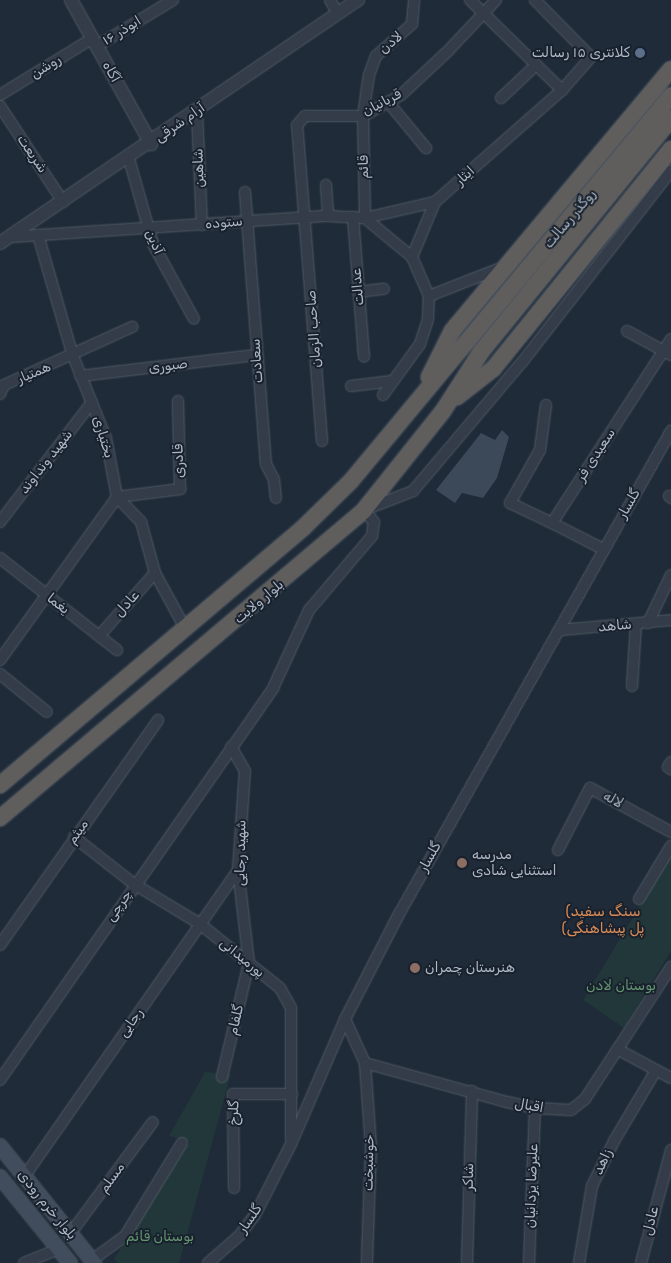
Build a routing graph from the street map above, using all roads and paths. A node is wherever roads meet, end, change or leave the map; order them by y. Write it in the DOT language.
graph roads {
  1 [pos="71,0"];
  2 [pos="173,0"];
  3 [pos="330,0"];
  4 [pos="358,0"];
  5 [pos="414,0"];
  6 [pos="470,0"];
  7 [pos="496,0"];
  8 [pos="535,0"];
  9 [pos="483,13"];
  10 [pos="338,14"];
  11 [pos="95,42"];
  12 [pos="536,65"];
  13 [pos="671,69"];
  14 [pos="562,90"];
  15 [pos="0,95"];
  16 [pos="671,96"];
  17 [pos="501,98"];
  18 [pos="388,102"];
  19 [pos="0,106"];
  20 [pos="197,112"];
  21 [pos="362,116"];
  22 [pos="671,119"];
  23 [pos="150,144"];
  24 [pos="426,148"];
  25 [pos="671,149"];
  26 [pos="129,159"];
  27 [pos="671,172"];
  28 [pos="326,185"];
  29 [pos="245,192"];
  30 [pos="64,202"];
  31 [pos="435,202"];
  32 [pos="328,216"];
  33 [pos="305,217"];
  34 [pos="352,217"];
  35 [pos="366,218"];
  36 [pos="248,221"];
  37 [pos="202,225"];
  38 [pos="147,228"];
  39 [pos="38,235"];
  40 [pos="5,240"];
  41 [pos="412,257"];
  42 [pos="506,266"];
  43 [pos="384,288"];
  44 [pos="358,292"];
  45 [pos="429,296"];
  46 [pos="194,319"];
  47 [pos="132,327"];
  48 [pos="628,331"];
  49 [pos="671,339"];
  50 [pos="474,347"];
  51 [pos="667,354"];
  52 [pos="256,355"];
  53 [pos="73,356"];
  54 [pos="364,357"];
  55 [pos="80,376"];
  56 [pos="393,381"];
  57 [pos="351,386"];
  58 [pos="0,394"];
  59 [pos="383,394"];
  60 [pos="420,395"];
  61 [pos="178,401"];
  62 [pos="92,402"];
  63 [pos="546,405"];
  64 [pos="442,411"];
  65 [pos="671,431"];
  66 [pos="322,441"];
  67 [pos="117,496"];
  68 [pos="276,498"];
  69 [pos="364,510"];
  70 [pos="0,522"];
  71 [pos="552,523"];
  72 [pos="603,549"];
  73 [pos="0,558"];
  74 [pos="155,573"];
  75 [pos="671,575"];
  76 [pos="47,595"];
  77 [pos="671,620"];
  78 [pos="648,623"];
  79 [pos="636,624"];
  80 [pos="185,628"];
  81 [pos="560,630"];
  82 [pos="99,636"];
  83 [pos="117,650"];
  84 [pos="0,660"];
  85 [pos="0,674"];
  86 [pos="632,686"];
  87 [pos="47,712"];
  88 [pos="158,720"];
  89 [pos="231,747"];
  90 [pos="0,785"];
  91 [pos="0,818"];
  92 [pos="671,832"];
  93 [pos="74,837"];
  94 [pos="671,846"];
  95 [pos="558,850"];
  96 [pos="238,870"];
  97 [pos="134,884"];
  98 [pos="639,899"];
  99 [pos="200,924"];
  100 [pos="0,945"];
  101 [pos="249,963"];
  102 [pos="671,967"];
  103 [pos="345,1019"];
  104 [pos="617,1049"];
  105 [pos="366,1063"];
  106 [pos="655,1072"];
  107 [pos="222,1077"];
  108 [pos="671,1078"];
  109 [pos="0,1080"];
  110 [pos="472,1092"];
  111 [pos="292,1094"];
  112 [pos="535,1108"];
  113 [pos="153,1122"];
  114 [pos="182,1142"];
  115 [pos="291,1144"];
  116 [pos="0,1146"];
  117 [pos="671,1150"];
  118 [pos="0,1177"];
  119 [pos="24,1177"];
  120 [pos="234,1188"];
  121 [pos="70,1234"];
  122 [pos="58,1249"];
  123 [pos="93,1262"];
  124 [pos="24,1263"];
  125 [pos="70,1263"];
  126 [pos="208,1263"];
  127 [pos="367,1263"];
  128 [pos="467,1263"];
  129 [pos="529,1263"];
  130 [pos="579,1263"];
  131 [pos="641,1263"];
  1 -- 11 [label="street, آگاه"];
  2 -- 11 [label="street, ابوذر ۱۶"];
  3 -- 10 [label="street"];
  4 -- 10 [label="street, آرام شرقی"];
  5 -- 21 [label="street, لادن"];
  6 -- 9 [label="street"];
  7 -- 9 [label="street, قربانیان"];
  8 -- 14 [label="street, ایثار"];
  9 -- 12 [label="street"];
  9 -- 18 [label="street, قربانیان"];
  10 -- 20 [label="street, آرام شرقی"];
  11 -- 15 [label="street, روشن"];
  11 -- 23 [label="street, آگاه"];
  12 -- 14 [label="street"];
  12 -- 17 [label="street"];
  13 -- 42 [label="highway"];
  14 -- 31 [label="street, ایثار"];
  16 -- 50 [label="highway, روگذر رسالت"];
  18 -- 21 [label="street, قربانیان"];
  18 -- 24 [label="street"];
  19 -- 30 [label="street, شریعت"];
  20 -- 23 [label="street, آرام شرقی"];
  20 -- 37 [label="street, شاهین"];
  21 -- 33 [label="street, قربانیان"];
  21 -- 35 [label="street, قائم"];
  22 -- 50 [label="highway, روگذر رسالت"];
  23 -- 26 [label="street, آرام شرقی"];
  25 -- 64 [label="highway"];
  26 -- 30 [label="street, آرام شرقی"];
  26 -- 38 [label="street, آذین"];
  27 -- 69 [label="street"];
  28 -- 32 [label="street"];
  29 -- 36 [label="street, سعادت"];
  30 -- 40 [label="street, آرام شرقی"];
  31 -- 35 [label="street, ستوده"];
  31 -- 41 [label="street, ایثار"];
  32 -- 33 [label="street, ستوده"];
  32 -- 34 [label="street, ستوده"];
  33 -- 36 [label="street, ستوده"];
  33 -- 66 [label="street, صاحب الزمان"];
  34 -- 35 [label="street, ستوده"];
  34 -- 44 [label="street, عدالت"];
  35 -- 41 [label="street"];
  36 -- 37 [label="street, ستوده"];
  36 -- 52 [label="street, سعادت"];
  37 -- 38 [label="street, ستوده"];
  38 -- 39 [label="street, ستوده"];
  38 -- 46 [label="street, آذین"];
  39 -- 40 [label="street, ستوده"];
  39 -- 53 [label="street, بختیاری"];
  41 -- 45 [label="street"];
  42 -- 45 [label="street"];
  42 -- 60 [label="highway"];
  43 -- 44 [label="street"];
  44 -- 54 [label="street, عدالت"];
  45 -- 56 [label="street"];
  47 -- 53 [label="street"];
  48 -- 51 [label="street"];
  49 -- 51 [label="street, سعیدی فر"];
  50 -- 60 [label="highway, بلوار ولایت"];
  50 -- 64 [label="highway, بلوار ولایت"];
  51 -- 71 [label="street, سعیدی فر"];
  52 -- 55 [label="street, صبوری"];
  52 -- 68 [label="street, سعادت"];
  53 -- 55 [label="street, بختیاری"];
  53 -- 58 [label="street, همتیار"];
  55 -- 62 [label="street, بختیاری"];
  56 -- 57 [label="street"];
  56 -- 59 [label="street"];
  60 -- 80 [label="highway, بلوار ولایت"];
  61 -- 67 [label="street, قادری"];
  62 -- 67 [label="street, بختیاری"];
  62 -- 70 [label="street, شهید ونداوند"];
  63 -- 71 [label="street"];
  64 -- 69 [label="highway, بلوار ولایت"];
  65 -- 72 [label="street, گلسار"];
  67 -- 74 [label="street"];
  67 -- 76 [label="street"];
  69 -- 89 [label="street, چرچی"];
  69 -- 91 [label="highway, بلوار ولایت"];
  71 -- 72 [label="street"];
  72 -- 81 [label="street, گلسار"];
  73 -- 76 [label="street, یغما"];
  74 -- 80 [label="street"];
  74 -- 82 [label="street, عادل"];
  75 -- 78 [label="street"];
  76 -- 82 [label="street, یغما"];
  76 -- 84 [label="street"];
  77 -- 78 [label="street, شاهد"];
  78 -- 79 [label="street, شاهد"];
  79 -- 81 [label="street, شاهد"];
  79 -- 86 [label="street"];
  80 -- 90 [label="highway, بلوار ولایت"];
  81 -- 103 [label="street, گلسار"];
  82 -- 83 [label="street, یغما"];
  85 -- 87 [label="street"];
  88 -- 93 [label="street, میثم"];
  89 -- 96 [label="street, شهید رجایی"];
  89 -- 97 [label="street, چرچی"];
  92 -- 95 [label="street, لاله"];
  93 -- 97 [label="street, پورمیدانی"];
  93 -- 100 [label="street, میثم"];
  94 -- 98 [label="street"];
  96 -- 99 [label="street, رجایی"];
  96 -- 101 [label="street, شهید رجایی"];
  97 -- 99 [label="street, پورمیدانی"];
  97 -- 109 [label="street, چرچی"];
  99 -- 101 [label="street, پورمیدانی"];
  99 -- 119 [label="street, رجایی"];
  101 -- 107 [label="street, گلفام"];
  101 -- 111 [label="street, پورمیدانی"];
  102 -- 104 [label="street, اقبال"];
  103 -- 105 [label="street"];
  103 -- 115 [label="street, گلسار"];
  104 -- 106 [label="street"];
  104 -- 112 [label="street, اقبال"];
  105 -- 110 [label="street, اقبال"];
  105 -- 127 [label="street, خوشبخت"];
  106 -- 108 [label="street"];
  106 -- 130 [label="street, زاهد"];
  110 -- 112 [label="street, اقبال"];
  110 -- 128 [label="street, شاکر"];
  111 -- 115 [label="street, پورمیدانی"];
  111 -- 120 [label="street, گلرخ"];
  112 -- 129 [label="street, علیرضا یزدانیان"];
  113 -- 121 [label="street, مسلم"];
  114 -- 123 [label="street"];
  115 -- 126 [label="street, گلسار"];
  116 -- 119 [label="main road, بلوار خرم رودی"];
  117 -- 131 [label="street, عادل"];
  118 -- 122 [label="main road, بلوار خرم رودی"];
  119 -- 121 [label="main road, بلوار خرم رودی"];
  121 -- 123 [label="main road, بلوار خرم رودی"];
  122 -- 124 [label="street"];
  122 -- 125 [label="main road, بلوار خرم رودی"];
}
